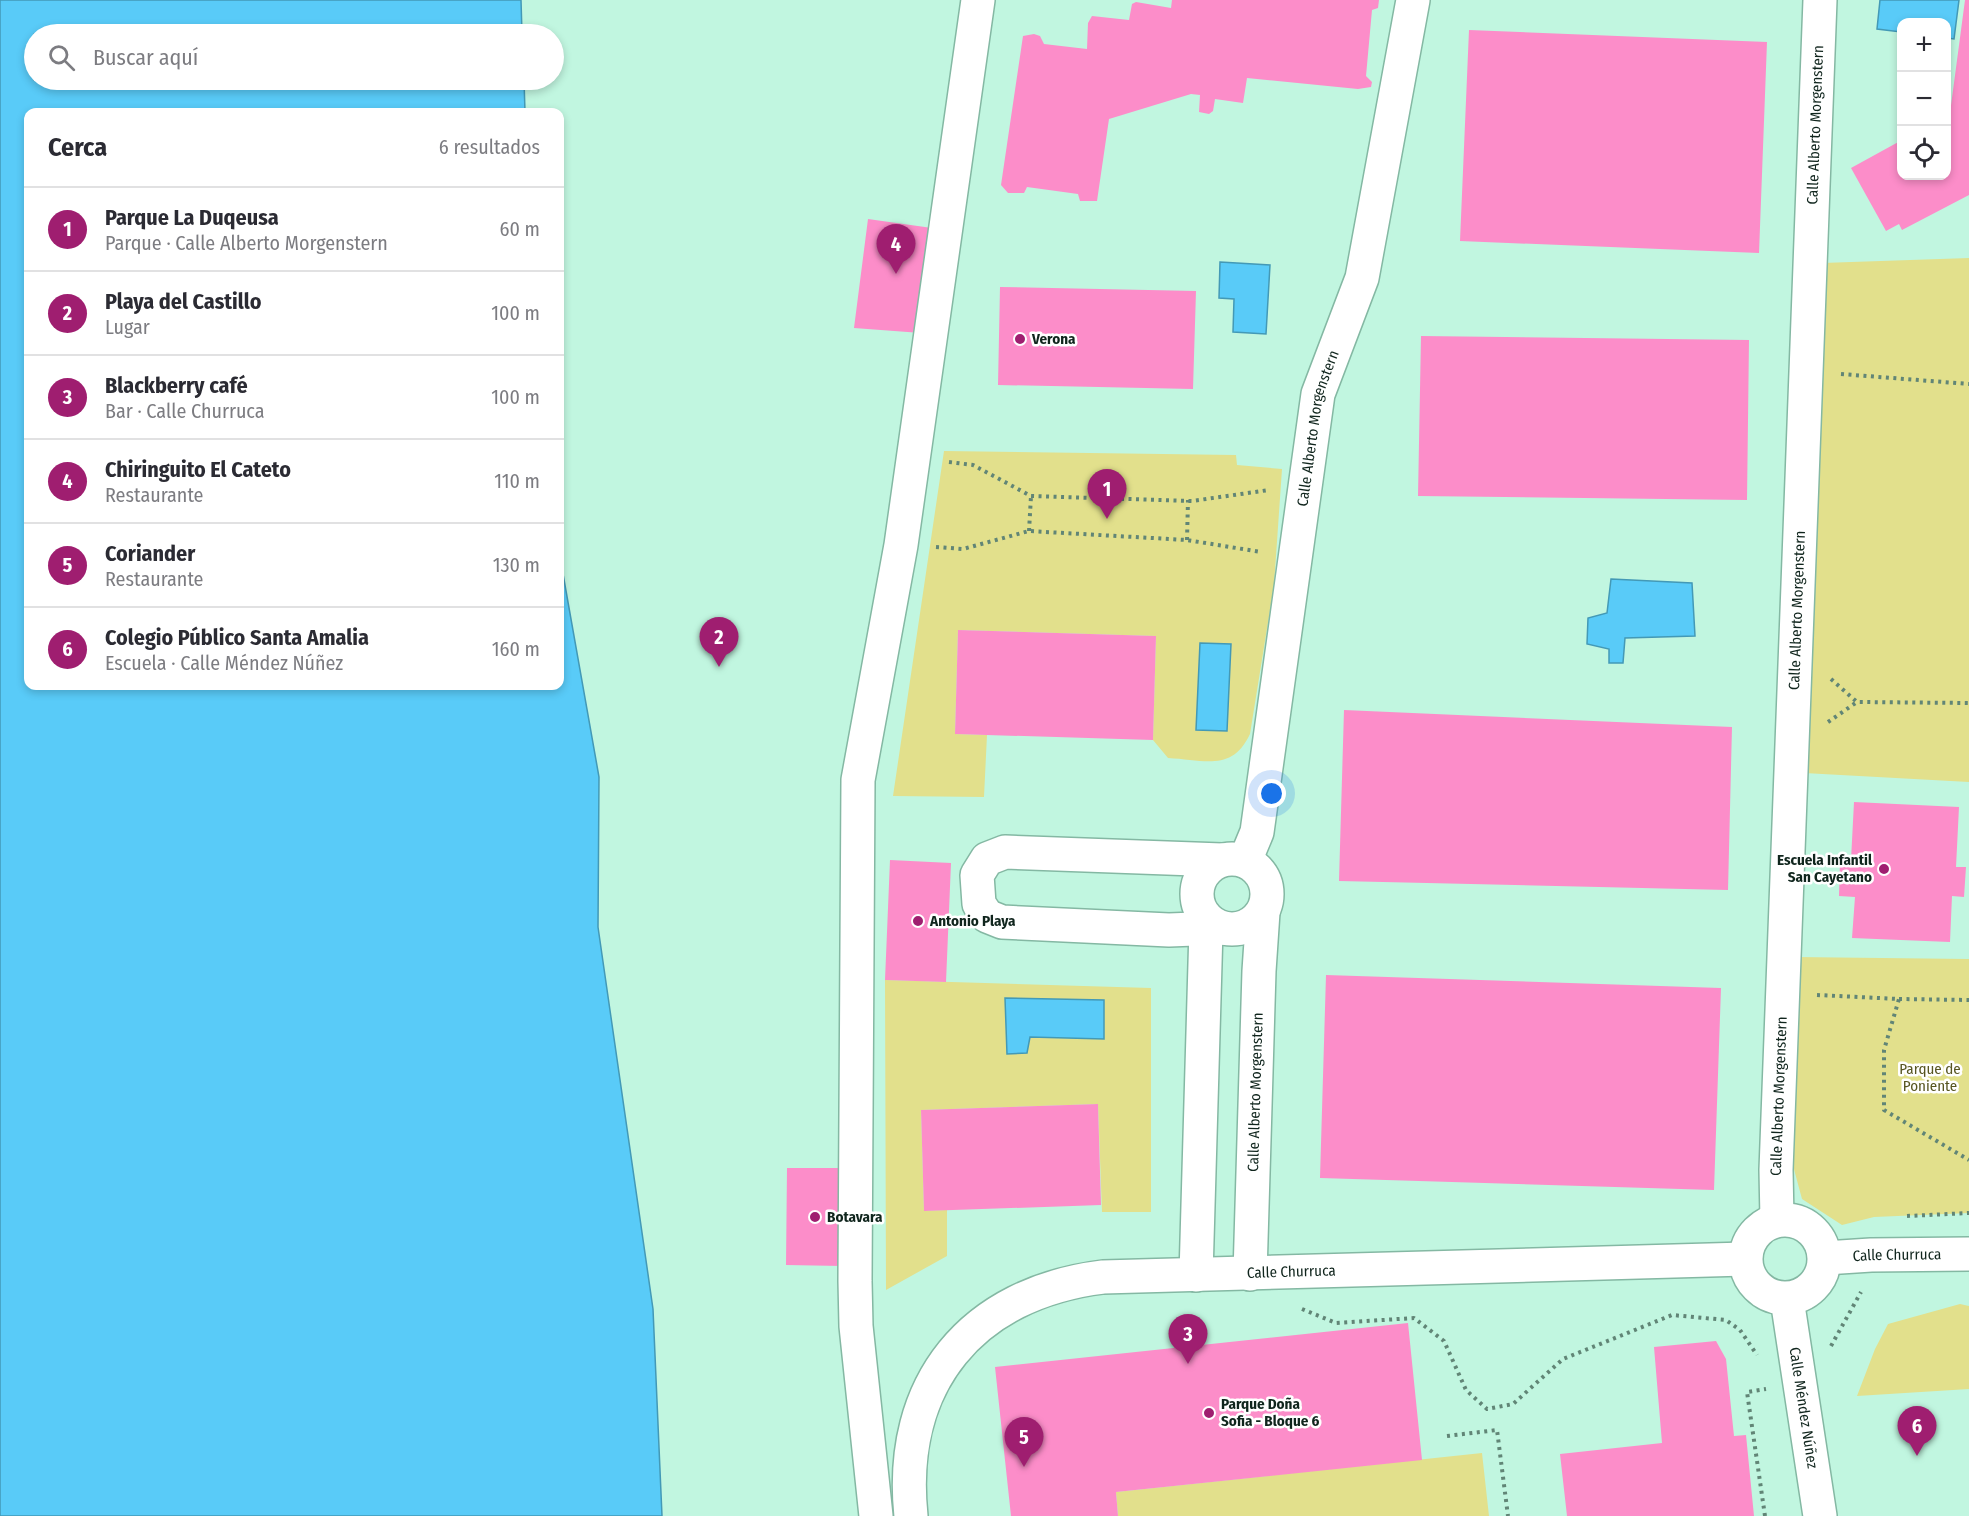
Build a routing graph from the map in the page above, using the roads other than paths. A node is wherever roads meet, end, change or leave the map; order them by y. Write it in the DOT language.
graph roads {
  1 [pos="978,0"];
  2 [pos="1413,0"];
  3 [pos="1821,0"];
  4 [pos="1233,861"];
  5 [pos="1263,912"];
  6 [pos="1214,928"];
  7 [pos="1777,1220"];
  8 [pos="1969,1254"];
  9 [pos="1825,1258"];
  10 [pos="1745,1259"];
  11 [pos="1250,1274"];
  12 [pos="1196,1275"];
  13 [pos="1787,1299"];
  14 [pos="876,1516"];
  15 [pos="911,1516"];
  16 [pos="1820,1516"];
  1 -- 14 [label="street"];
  2 -- 4 [label="street, Calle Alberto Morgenstern"];
  3 -- 7 [label="street, Calle Alberto Morgenstern"];
  4 -- 5 [label="street, Calle Alberto Morgenstern"];
  4 -- 6 [label="street, Calle Alberto Morgenstern"];
  4 -- 6 [label="street"];
  5 -- 6 [label="street"];
  5 -- 11 [label="street, Calle Alberto Morgenstern"];
  6 -- 12 [label="street"];
  7 -- 9 [label="street"];
  7 -- 10 [label="street"];
  8 -- 9 [label="street, Calle Churruca"];
  9 -- 13 [label="street"];
  10 -- 11 [label="street, Calle Churruca"];
  10 -- 13 [label="street"];
  11 -- 12 [label="street, Calle Churruca"];
  12 -- 15 [label="street, Calle Churruca"];
  13 -- 16 [label="street, Calle Méndez Núñez"];
}
